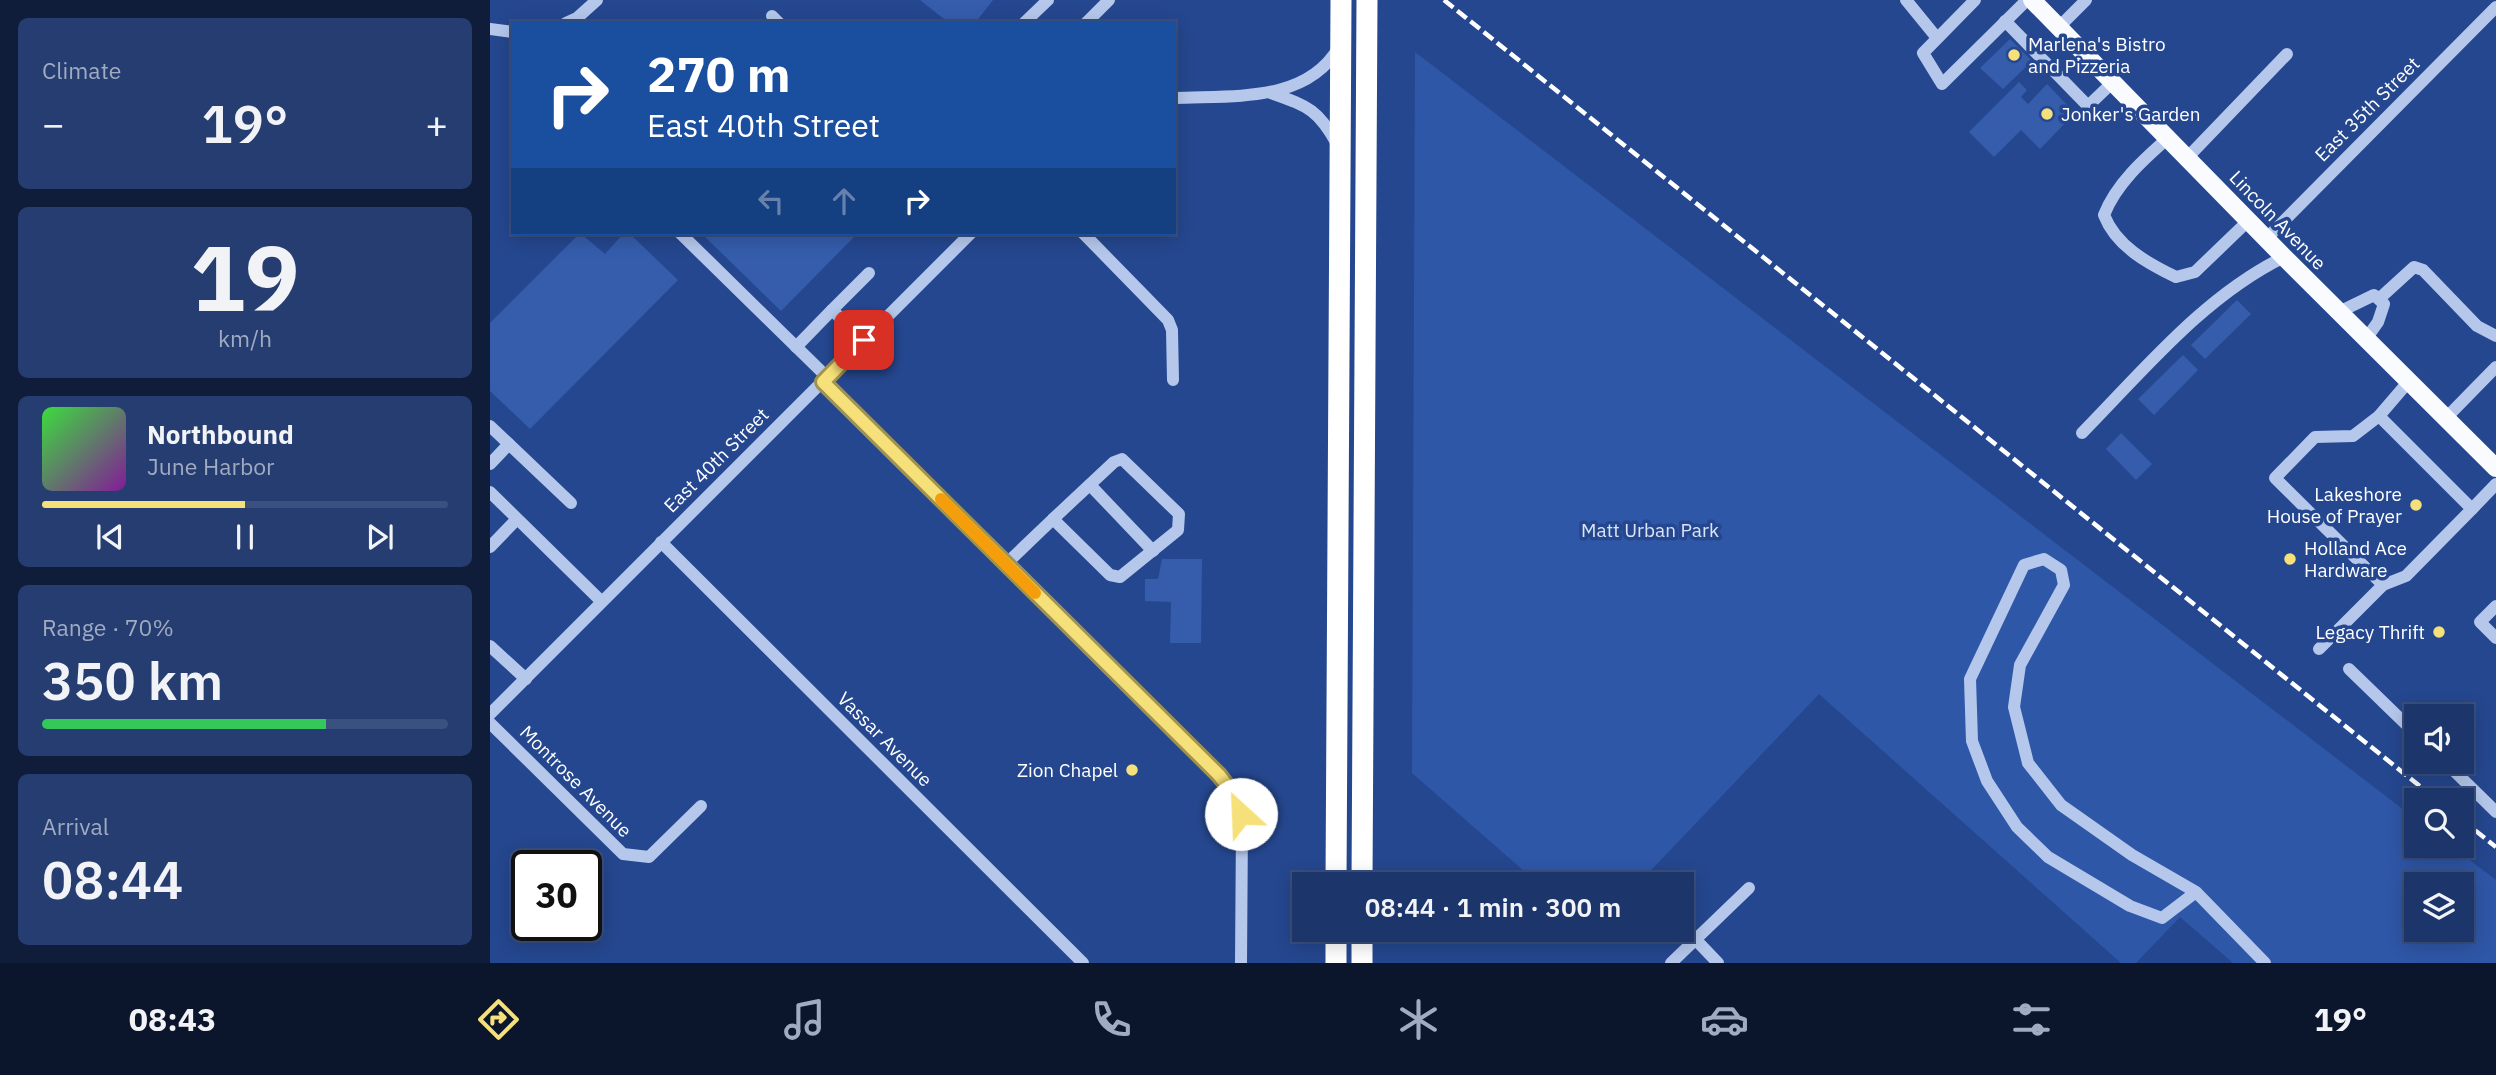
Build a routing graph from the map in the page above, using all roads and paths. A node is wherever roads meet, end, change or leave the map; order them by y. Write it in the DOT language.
graph roads {
  1 [pos="597,0"];
  2 [pos="1048,0"];
  3 [pos="1110,0"];
  4 [pos="1341,0"];
  5 [pos="1367,0"];
  6 [pos="1906,0"];
  7 [pos="1975,0"];
  8 [pos="2027,0"];
  9 [pos="2032,0"];
  10 [pos="2086,0"];
  11 [pos="2496,7"];
  12 [pos="571,21"];
  13 [pos="1026,21"];
  14 [pos="1088,21"];
  15 [pos="2005,21"];
  16 [pos="2059,27"];
  17 [pos="490,29"];
  18 [pos="511,32"];
  19 [pos="1937,38"];
  20 [pos="1341,44"];
  21 [pos="2287,54"];
  22 [pos="2113,82"];
  23 [pos="1271,93"];
  24 [pos="1176,98"];
  25 [pos="2168,138"];
  26 [pos="1340,150"];
  27 [pos="2188,158"];
  28 [pos="2248,221"];
  29 [pos="682,235"];
  30 [pos="969,235"];
  31 [pos="1085,235"];
  32 [pos="2266,239"];
  33 [pos="2284,257"];
  34 [pos="869,273"];
  35 [pos="2380,298"];
  36 [pos="832,310"];
  37 [pos="2339,312"];
  38 [pos="2496,336"];
  39 [pos="2366,338"];
  40 [pos="864,340"];
  41 [pos="796,348"];
  42 [pos="2496,367"];
  43 [pos="825,379"];
  44 [pos="1173,380"];
  45 [pos="2410,381"];
  46 [pos="2379,415"];
  47 [pos="2446,418"];
  48 [pos="490,426"];
  49 [pos="2082,433"];
  50 [pos="509,444"];
  51 [pos="490,464"];
  52 [pos="2496,468"];
  53 [pos="1090,485"];
  54 [pos="2496,485"];
  55 [pos="490,492"];
  56 [pos="571,503"];
  57 [pos="2472,509"];
  58 [pos="517,519"];
  59 [pos="1054,519"];
  60 [pos="661,542"];
  61 [pos="490,547"];
  62 [pos="1153,551"];
  63 [pos="1006,564"];
  64 [pos="2383,585"];
  65 [pos="601,601"];
  66 [pos="2496,606"];
  67 [pos="2496,638"];
  68 [pos="490,646"];
  69 [pos="2319,649"];
  70 [pos="2349,669"];
  71 [pos="526,679"];
  72 [pos="490,715"];
  73 [pos="2404,722"];
  74 [pos="490,723"];
  75 [pos="2457,774"];
  76 [pos="701,806"];
  77 [pos="2496,812"];
  78 [pos="1336,872"];
  79 [pos="1362,872"];
  80 [pos="1749,888"];
  81 [pos="2196,892"];
  82 [pos="1695,939"];
  83 [pos="1336,942"];
  84 [pos="1362,942"];
  85 [pos="1083,963"];
  86 [pos="1241,963"];
  87 [pos="1336,963"];
  88 [pos="1362,963"];
  89 [pos="1671,963"];
  90 [pos="1718,963"];
  91 [pos="2265,963"];
  1 -- 12 [label="street"];
  2 -- 13 [label="street"];
  3 -- 14 [label="street"];
  4 -- 20 [label="highway"];
  5 -- 79 [label="highway"];
  6 -- 19 [label="street"];
  7 -- 19 [label="street"];
  8 -- 15 [label="street"];
  9 -- 16 [label="main road, Lincoln Avenue"];
  10 -- 16 [label="street"];
  11 -- 32 [label="street, East 35th Street"];
  15 -- 19 [label="street"];
  15 -- 22 [label="street"];
  16 -- 22 [label="main road, Lincoln Avenue"];
  17 -- 18 [label="street"];
  20 -- 23 [label="street"];
  20 -- 26 [label="highway"];
  21 -- 27 [label="street"];
  22 -- 25 [label="main road, Lincoln Avenue"];
  23 -- 24 [label="street"];
  23 -- 26 [label="street"];
  25 -- 27 [label="main road, Lincoln Avenue"];
  25 -- 28 [label="street"];
  26 -- 78 [label="highway"];
  27 -- 28 [label="main road, Lincoln Avenue"];
  28 -- 32 [label="main road, Lincoln Avenue"];
  29 -- 41 [label="street"];
  30 -- 40 [label="street, East 40th Street"];
  31 -- 44 [label="street"];
  32 -- 33 [label="main road, Lincoln Avenue"];
  33 -- 37 [label="main road, Lincoln Avenue"];
  33 -- 49 [label="street"];
  34 -- 36 [label="street"];
  35 -- 37 [label="street"];
  35 -- 38 [label="street"];
  35 -- 39 [label="street"];
  36 -- 40 [label="street"];
  36 -- 41 [label="street"];
  37 -- 39 [label="main road, Lincoln Avenue"];
  39 -- 45 [label="main road, Lincoln Avenue"];
  40 -- 43 [label="street, East 40th Street"];
  41 -- 43 [label="street"];
  42 -- 47 [label="street"];
  43 -- 60 [label="street, East 40th Street"];
  43 -- 63 [label="street"];
  45 -- 46 [label="street"];
  45 -- 47 [label="main road, Lincoln Avenue"];
  46 -- 57 [label="street"];
  46 -- 64 [label="street"];
  47 -- 52 [label="main road, Lincoln Avenue"];
  48 -- 50 [label="street"];
  50 -- 51 [label="street"];
  50 -- 56 [label="street"];
  53 -- 59 [label="street"];
  53 -- 62 [label="street"];
  53 -- 62 [label="street"];
  54 -- 57 [label="street"];
  55 -- 58 [label="street"];
  57 -- 64 [label="street"];
  58 -- 61 [label="street"];
  58 -- 65 [label="street"];
  59 -- 62 [label="street"];
  59 -- 63 [label="street"];
  60 -- 65 [label="street, East 40th Street"];
  60 -- 85 [label="street, Vassar Avenue"];
  63 -- 86 [label="street"];
  64 -- 69 [label="street"];
  65 -- 71 [label="street, East 40th Street"];
  66 -- 67 [label="street"];
  68 -- 71 [label="street"];
  70 -- 73 [label="street"];
  71 -- 72 [label="street, East 40th Street"];
  74 -- 76 [label="street, Montrose Avenue"];
  75 -- 77 [label="street"];
  80 -- 82 [label="street"];
  81 -- 81 [label="street"];
  81 -- 91 [label="street"];
  82 -- 89 [label="street"];
  82 -- 90 [label="street"];
  83 -- 87 [label="highway"];
  84 -- 88 [label="highway"];
}
